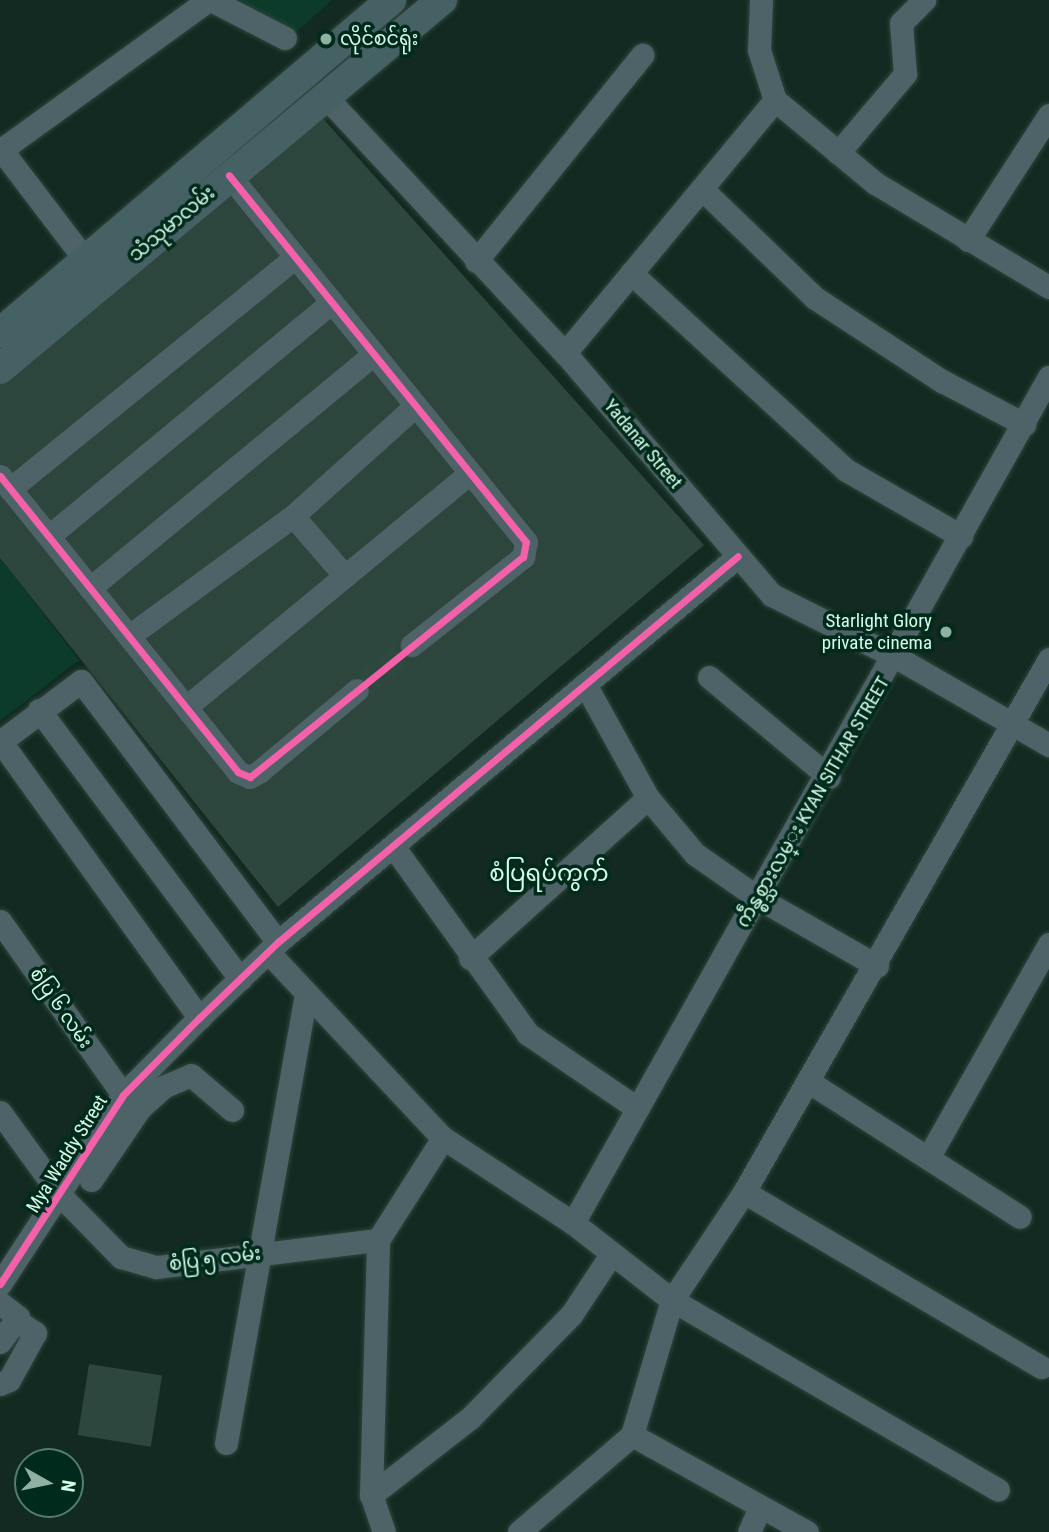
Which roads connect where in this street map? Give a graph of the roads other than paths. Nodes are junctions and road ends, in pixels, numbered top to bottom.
1 (209, 0) edge
2 (391, 0) edge
3 (441, 0) edge
4 (761, 0) edge
5 (923, 0) edge
6 (285, 37) dead end
7 (642, 55) dead end
8 (324, 94) junction
9 (775, 100) junction
10 (1049, 114) edge
11 (1, 149) edge
12 (838, 153) junction
13 (229, 175) junction
14 (702, 188) junction
15 (968, 240) junction
16 (295, 257) junction
17 (86, 261) junction
18 (475, 261) junction
19 (631, 273) junction
20 (1049, 288) edge
21 (332, 302) junction
22 (0, 333) edge
23 (565, 353) junction
24 (374, 354) junction
25 (0, 369) edge
26 (1049, 377) edge
27 (413, 408) junction
28 (1024, 424) junction
29 (470, 473) junction
30 (5, 483) edge
31 (293, 516) junction
32 (49, 536) junction
33 (961, 536) junction
34 (738, 556) junction
35 (345, 576) junction
36 (90, 588) junction
37 (129, 636) junction
38 (412, 645) tunnel mouth
39 (896, 657) junction
40 (1049, 659) edge
41 (709, 677) dead end
42 (585, 684) junction
43 (357, 690) tunnel mouth
44 (186, 707) junction
45 (39, 710) junction
46 (1014, 724) junction
47 (0, 742) edge
48 (1049, 744) edge
49 (829, 777) junction
50 (648, 798) junction
51 (393, 846) junction
52 (758, 898) junction
53 (0, 921) edge
54 (1049, 944) edge
55 (274, 948) junction
56 (470, 958) junction
57 (877, 965) junction
58 (240, 979) junction
59 (306, 995) junction
60 (199, 1018) junction
61 (809, 1082) junction
62 (131, 1102) junction
63 (637, 1108) junction
64 (232, 1110) dead end
65 (0, 1112) edge
66 (443, 1138) junction
67 (928, 1158) junction
68 (91, 1180) dead end
69 (744, 1192) junction
70 (61, 1196) junction
71 (1020, 1217) dead end
72 (573, 1223) junction
73 (378, 1240) junction
74 (258, 1253) junction
75 (612, 1253) junction
76 (0, 1284) edge
77 (672, 1300) junction
78 (0, 1304) edge
79 (17, 1321) junction
80 (0, 1342) edge
81 (1041, 1367) dead end
82 (0, 1384) edge
83 (632, 1436) junction
84 (226, 1443) dead end
85 (998, 1490) dead end
86 (371, 1496) junction
87 (760, 1507) junction
88 (384, 1532) edge
89 (519, 1532) edge
90 (749, 1532) edge
91 (807, 1532) edge

1 - 6 street
1 - 11 street
2 - 17 main road, သံသုမာလမ်း
3 - 8 main road, သံသုမာလမ်း
4 - 9 street
5 - 12 street
7 - 18 street
8 - 13 main road, သံသုမာလမ်း
8 - 18 street, Yadanar Street
9 - 12 street
9 - 14 street
10 - 15 street
11 - 17 street
12 - 15 street
13 - 16 street
13 - 25 main road, သံသုမာလမ်း
14 - 19 street
14 - 28 street
15 - 20 street
16 - 21 street
16 - 30 street
17 - 22 main road, သံသုမာလမ်း
18 - 23 street, Yadanar Street
19 - 23 street
19 - 33 street
21 - 24 street
21 - 32 street
23 - 34 street, Yadanar Street
24 - 27 street
24 - 36 street
26 - 28 street, ကဵန္စစ္သားလမ္း KYAN SITHAR STREET
27 - 29 street
27 - 31 street
28 - 33 street, ကဵန္စစ္သားလမ္း KYAN SITHAR STREET
29 - 35 street
29 - 38 street
30 - 32 street
31 - 35 street
31 - 37 street
32 - 36 street
33 - 39 street, ကဵန္စစ္သားလမ္း KYAN SITHAR STREET
34 - 39 street, Yadanar Street
34 - 42 street, Mya Waddy Street
35 - 44 street
36 - 37 street
37 - 44 street
39 - 46 street, Yadanar Street
39 - 49 street, ကဵန္စစ္သားလမ္း KYAN SITHAR STREET
40 - 46 street
41 - 49 street
42 - 50 street
42 - 51 street, Mya Waddy Street
43 - 44 street
45 - 47 street
45 - 55 street
45 - 58 street
46 - 48 street, Yadanar Street
46 - 57 street
47 - 60 street
49 - 52 street, ကဵန္စစ္သားလမ္း KYAN SITHAR STREET
50 - 52 street
50 - 56 street
51 - 55 street, Mya Waddy Street
51 - 56 street
52 - 57 street
52 - 63 street, ကဵန္စစ္သားလမ္း KYAN SITHAR STREET
53 - 62 street, စံပြ ၆ လမ်း
54 - 67 street
55 - 58 street, Mya Waddy Street
55 - 59 street
56 - 63 street
57 - 61 street
58 - 60 street, Mya Waddy Street
59 - 66 street
59 - 74 street
60 - 62 street, Mya Waddy Street
61 - 67 street
61 - 69 street
62 - 64 street
62 - 68 street
62 - 70 street, Mya Waddy Street
63 - 72 street, ကဵန္စစ္သားလမ္း KYAN SITHAR STREET
65 - 70 street, စံပြ ၅ လမ်း
66 - 72 street
66 - 73 street
67 - 71 street
69 - 77 street
69 - 81 street
70 - 74 street, စံပြ ၅ လမ်း
70 - 76 street, Mya Waddy Street
72 - 75 street
73 - 74 street, စံပြ ၅ လမ်း
73 - 86 street
74 - 84 street
75 - 77 street
75 - 86 street
77 - 83 street
77 - 85 street
78 - 79 street
79 - 80 street
79 - 82 street
83 - 87 street
83 - 89 street
86 - 88 street
87 - 90 street
87 - 91 street

